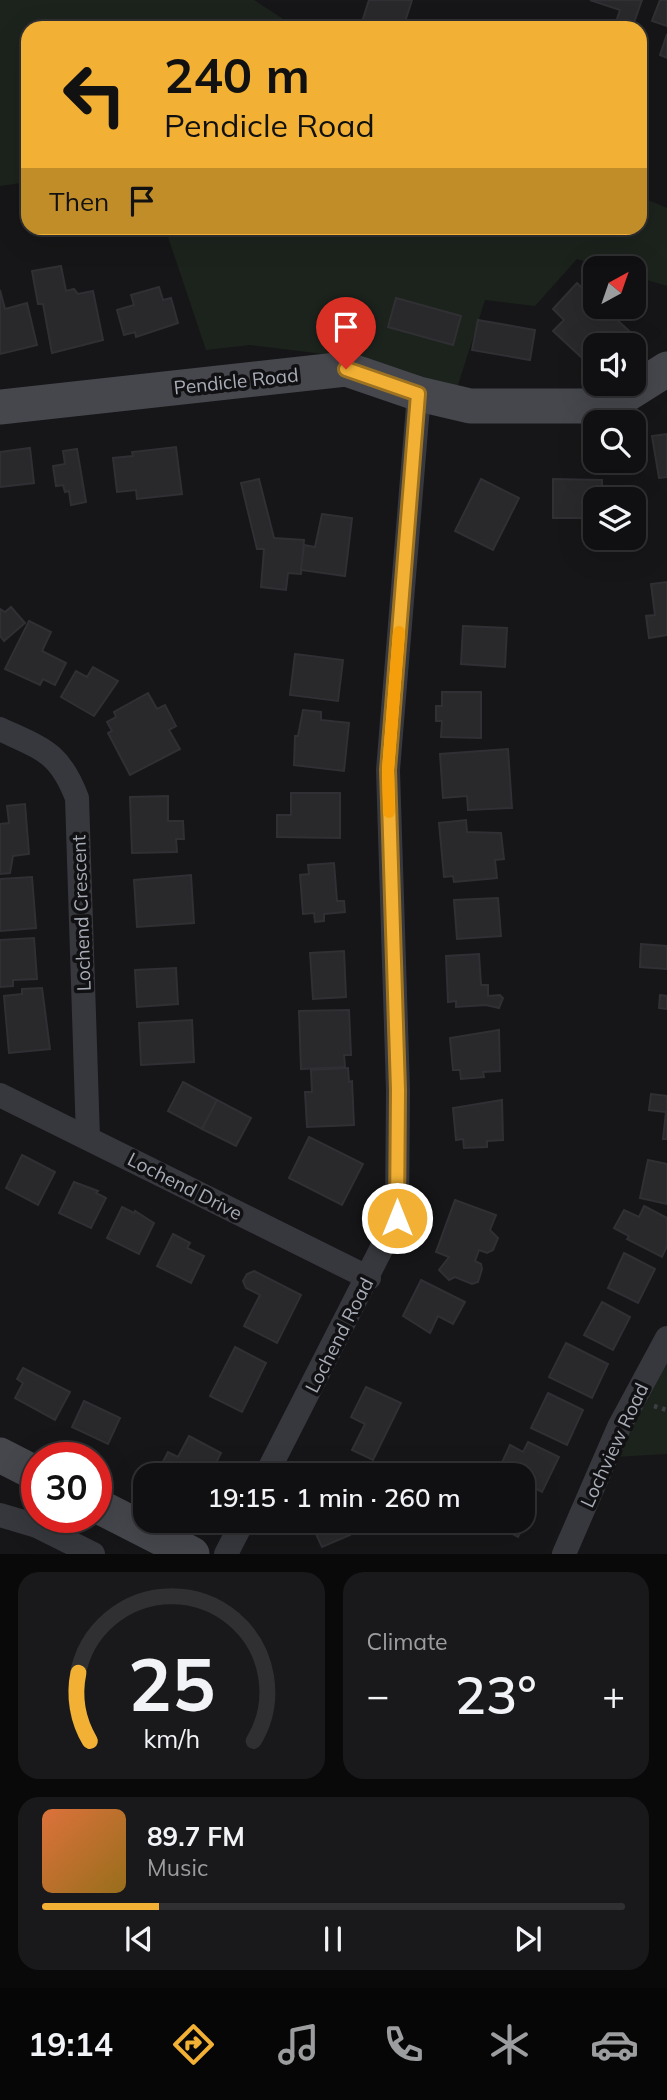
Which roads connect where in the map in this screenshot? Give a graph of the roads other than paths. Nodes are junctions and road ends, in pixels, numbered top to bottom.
1 (667, 369) edge
2 (418, 394) junction
3 (0, 407) edge
4 (0, 729) edge
5 (0, 1095) edge
6 (88, 1138) junction
7 (369, 1278) junction
8 (667, 1338) edge
9 (0, 1455) edge
10 (272, 1463) edge
11 (21, 1466) edge
12 (112, 1513) edge
13 (0, 1514) edge
14 (237, 1533) edge
15 (93, 1554) edge
16 (192, 1554) edge
17 (226, 1554) edge
18 (564, 1554) edge

1 - 2 street, Pendicle Road
2 - 3 street, Pendicle Road
2 - 7 street, Lochend Road
4 - 6 street, Lochend Crescent
5 - 6 street, Lochend Drive
6 - 7 street, Lochend Drive
7 - 10 street, Lochend Road
8 - 18 street, Lochview Road
9 - 11 street
12 - 16 street
13 - 15 street
14 - 17 street

